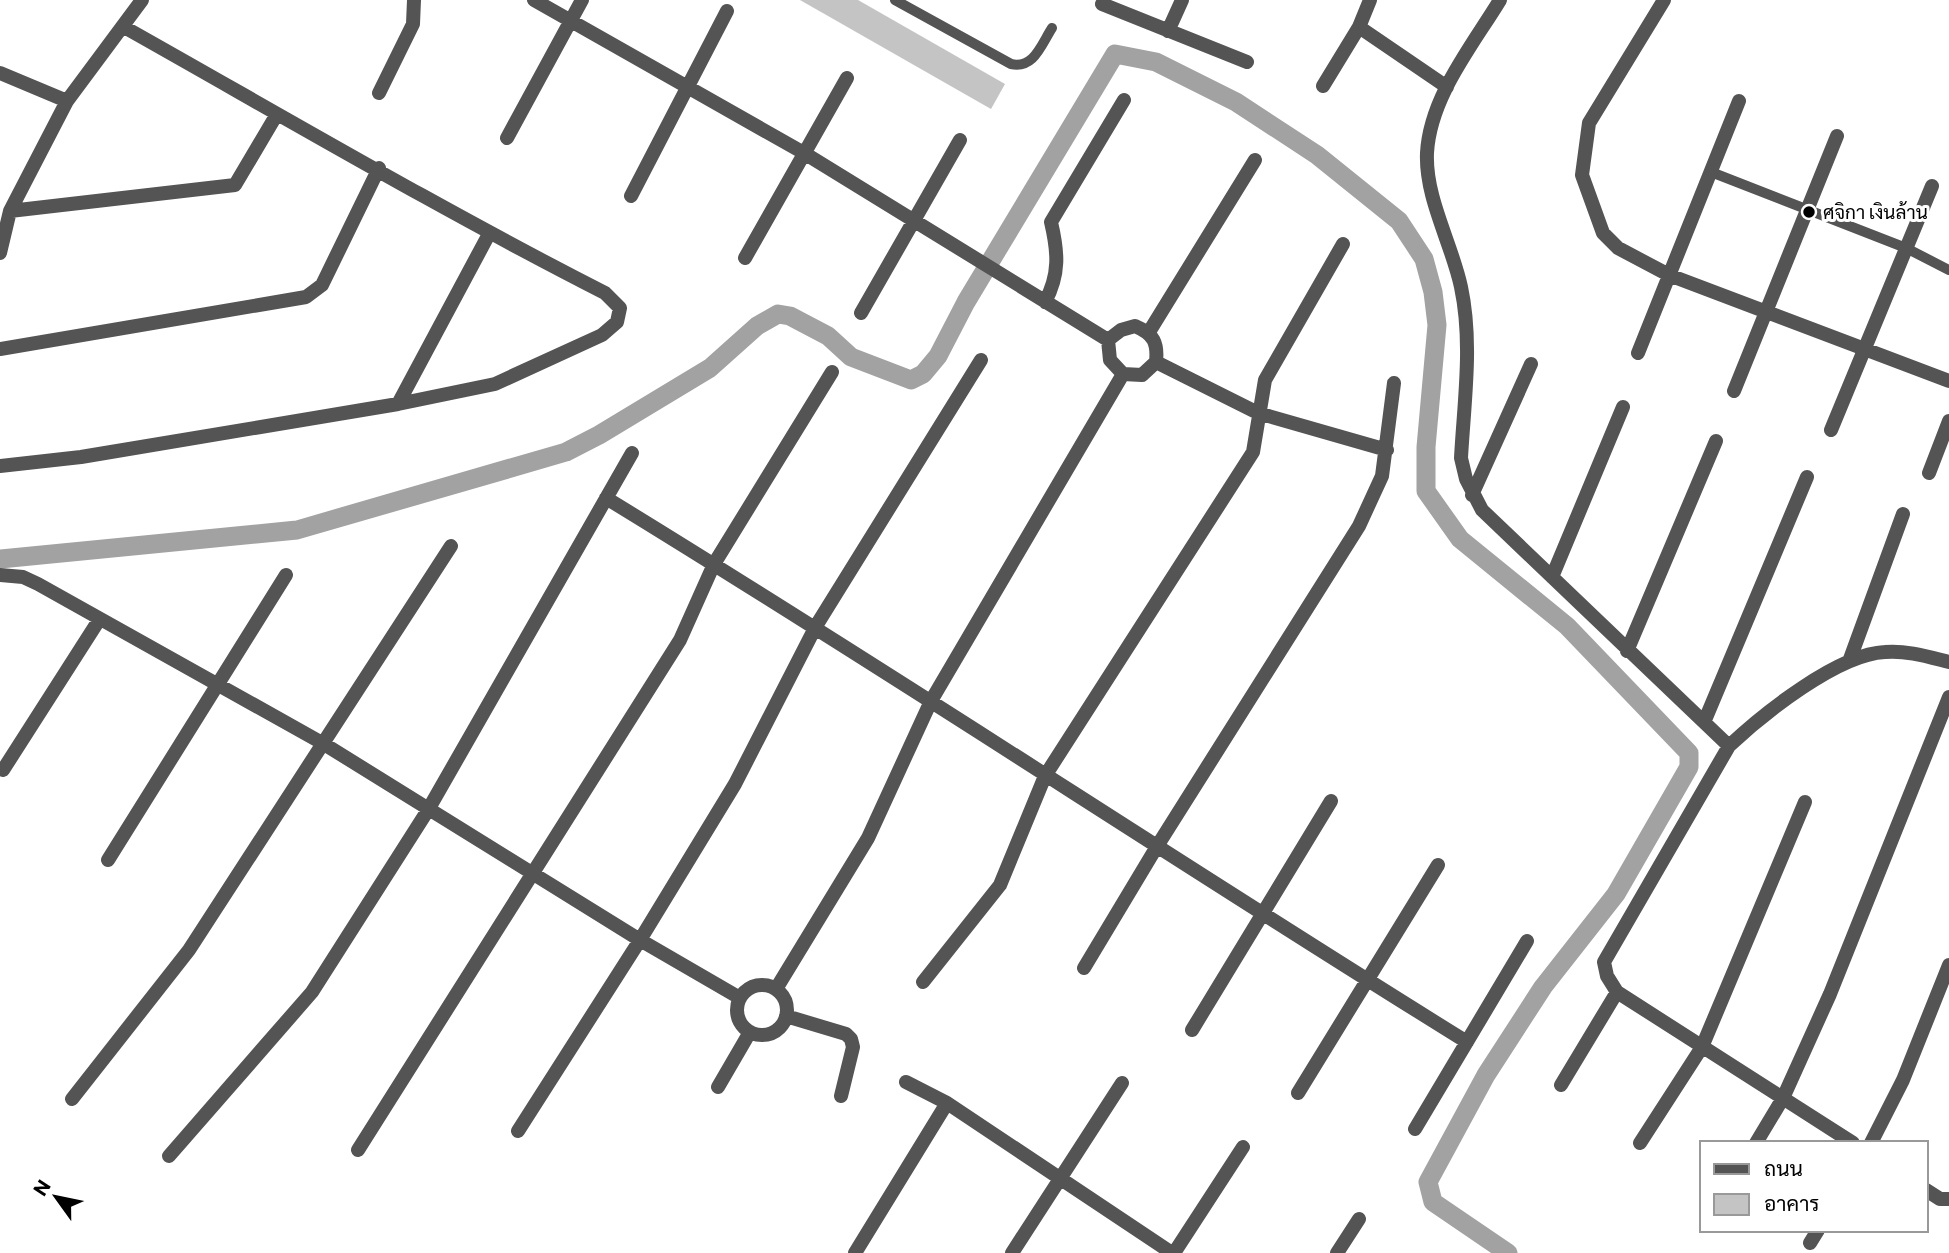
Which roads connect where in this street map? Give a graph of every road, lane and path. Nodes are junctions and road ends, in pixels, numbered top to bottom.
1 (142, 0) edge
2 (414, 0) edge
3 (534, 0) edge
4 (582, 0) edge
5 (895, 0) edge
6 (1182, 0) edge
7 (1370, 0) edge
8 (1500, 0) edge
9 (1664, 0) edge
10 (1102, 4) dead end
11 (727, 11) dead end
12 (571, 21) junction
13 (124, 27) junction
14 (1359, 27) junction
15 (1052, 28) dead end
16 (1168, 31) junction
17 (1247, 62) dead end
18 (0, 73) edge
19 (847, 78) dead end
20 (689, 86) junction
21 (1323, 86) dead end
22 (1447, 87) junction
23 (379, 93) dead end
24 (1124, 100) dead end
25 (67, 101) junction
26 (1738, 101) dead end
27 (277, 114) junction
28 (1837, 136) dead end
29 (507, 138) dead end
30 (960, 140) dead end
31 (804, 153) junction
32 (1255, 160) dead end
33 (379, 168) junction
34 (1710, 172) junction
35 (1931, 186) dead end
36 (631, 197) dead end
37 (1807, 209) junction
38 (9, 211) junction
39 (915, 222) junction
40 (489, 234) junction
41 (1343, 244) dead end
42 (1906, 248) junction
43 (0, 253) edge
44 (745, 258) dead end
45 (1949, 271) edge
46 (1669, 275) junction
47 (1045, 302) junction
48 (861, 313) dead end
49 (1766, 313) junction
50 (1149, 332) junction
51 (1108, 340) junction
52 (0, 349) edge
53 (1864, 352) junction
54 (1638, 353) dead end
55 (981, 360) dead end
56 (1156, 362) junction
57 (1531, 364) dead end
58 (832, 372) dead end
59 (1123, 374) junction
60 (1949, 382) edge
61 (1394, 383) dead end
62 (1734, 391) dead end
63 (398, 404) junction
64 (1623, 407) dead end
65 (1258, 413) junction
66 (1949, 421) edge
67 (1831, 430) dead end
68 (1716, 441) dead end
69 (1387, 450) junction
70 (632, 453) dead end
71 (0, 466) edge
72 (1929, 474) dead end
73 (1807, 477) dead end
74 (1472, 495) junction
75 (606, 498) junction
76 (1903, 514) dead end
77 (451, 546) dead end
78 (714, 564) junction
79 (0, 575) edge
80 (286, 575) dead end
81 (1552, 577) junction
82 (99, 620) junction
83 (816, 626) junction
84 (1627, 651) junction
85 (1850, 659) junction
86 (1949, 662) edge
87 (219, 684) junction
88 (1949, 698) edge
89 (931, 701) junction
90 (1705, 720) junction
91 (324, 744) junction
92 (1729, 746) junction
93 (3, 770) dead end
94 (1045, 776) junction
95 (1331, 801) dead end
96 (1805, 802) dead end
97 (428, 810) junction
98 (1156, 848) junction
99 (108, 860) dead end
100 (1438, 865) dead end
101 (532, 873) junction
102 (1263, 913) junction
103 (640, 940) junction
104 (1527, 941) dead end
105 (1949, 965) edge
106 (1084, 968) dead end
107 (1366, 979) junction
108 (923, 982) dead end
109 (776, 989) junction
110 (1617, 992) junction
111 (740, 998) junction
112 (786, 1016) junction
113 (1192, 1030) dead end
114 (750, 1032) junction
115 (1467, 1042) junction
116 (1702, 1047) junction
117 (906, 1082) dead end
118 (1122, 1083) dead end
119 (1561, 1085) dead end
120 (718, 1087) dead end
121 (1298, 1093) dead end
122 (842, 1096) dead end
123 (1783, 1098) junction
124 (72, 1099) dead end
125 (947, 1103) junction
126 (1415, 1129) dead end
127 (519, 1131) dead end
128 (1757, 1141) edge
129 (1850, 1141) edge
130 (1872, 1141) edge
131 (1640, 1143) dead end
132 (1243, 1147) dead end
133 (358, 1150) dead end
134 (169, 1156) dead end
135 (1059, 1180) junction
136 (1928, 1191) edge
137 (1949, 1199) edge
138 (1359, 1219) dead end
139 (855, 1253) edge
140 (1012, 1253) edge
141 (1173, 1253) edge
142 (1336, 1253) edge

1 - 13 street
2 - 23 street
3 - 12 street
4 - 12 street
5 - 15 lane
6 - 16 street
7 - 14 street
8 - 22 street
9 - 46 street
10 - 16 street
11 - 20 street
12 - 20 street
12 - 29 street
13 - 25 street
13 - 27 street
14 - 21 street
14 - 22 street
16 - 17 street
18 - 25 street
19 - 31 street
20 - 31 street
20 - 36 street
22 - 74 street
24 - 47 street
25 - 38 street
26 - 34 street
27 - 33 street
27 - 38 street
28 - 37 street
30 - 39 street
31 - 39 street
31 - 44 street
32 - 50 street
33 - 40 street
33 - 52 street
34 - 37 lane
34 - 46 street
35 - 42 street
37 - 42 lane
37 - 49 street
38 - 43 street
39 - 47 street
39 - 48 street
40 - 63 street
40 - 63 street
41 - 65 street
42 - 45 lane
42 - 53 street
46 - 49 street
46 - 54 street
47 - 51 street
49 - 53 street
49 - 62 street
50 - 51 street
50 - 56 street
51 - 59 street
53 - 60 street
53 - 67 street
55 - 83 street
56 - 59 street
56 - 65 street
57 - 74 street
58 - 78 street
59 - 89 street
61 - 69 street
63 - 71 street
64 - 81 street
65 - 69 street
65 - 94 street
66 - 72 street
68 - 84 street
69 - 98 street
70 - 75 street
73 - 90 street
74 - 81 street
75 - 78 street
75 - 97 street
76 - 85 street
77 - 91 street
78 - 83 street
78 - 101 street
79 - 82 street
80 - 87 street
81 - 84 street
82 - 87 street
82 - 93 street
83 - 89 street
83 - 103 street
84 - 90 street
85 - 86 street
85 - 92 street
87 - 91 street
87 - 99 street
88 - 123 street
89 - 94 street
89 - 109 street
90 - 92 street
91 - 97 street
91 - 124 street
92 - 110 street
94 - 98 street
94 - 108 street
95 - 102 street
96 - 116 street
97 - 101 street
97 - 134 street
98 - 102 street
98 - 106 street
100 - 107 street
101 - 103 street
101 - 133 street
102 - 107 street
102 - 113 street
103 - 111 street
103 - 127 street
104 - 115 street
105 - 130 street
107 - 115 street
107 - 121 street
109 - 111 street
109 - 112 street
110 - 116 street
110 - 119 street
111 - 114 street
112 - 114 street
112 - 122 street
114 - 120 street
115 - 126 street
116 - 123 street
116 - 131 street
117 - 125 street
118 - 135 street
123 - 128 street
123 - 129 street
125 - 135 street
125 - 139 street
132 - 141 street
135 - 140 street
135 - 141 street
136 - 137 street
138 - 142 street

